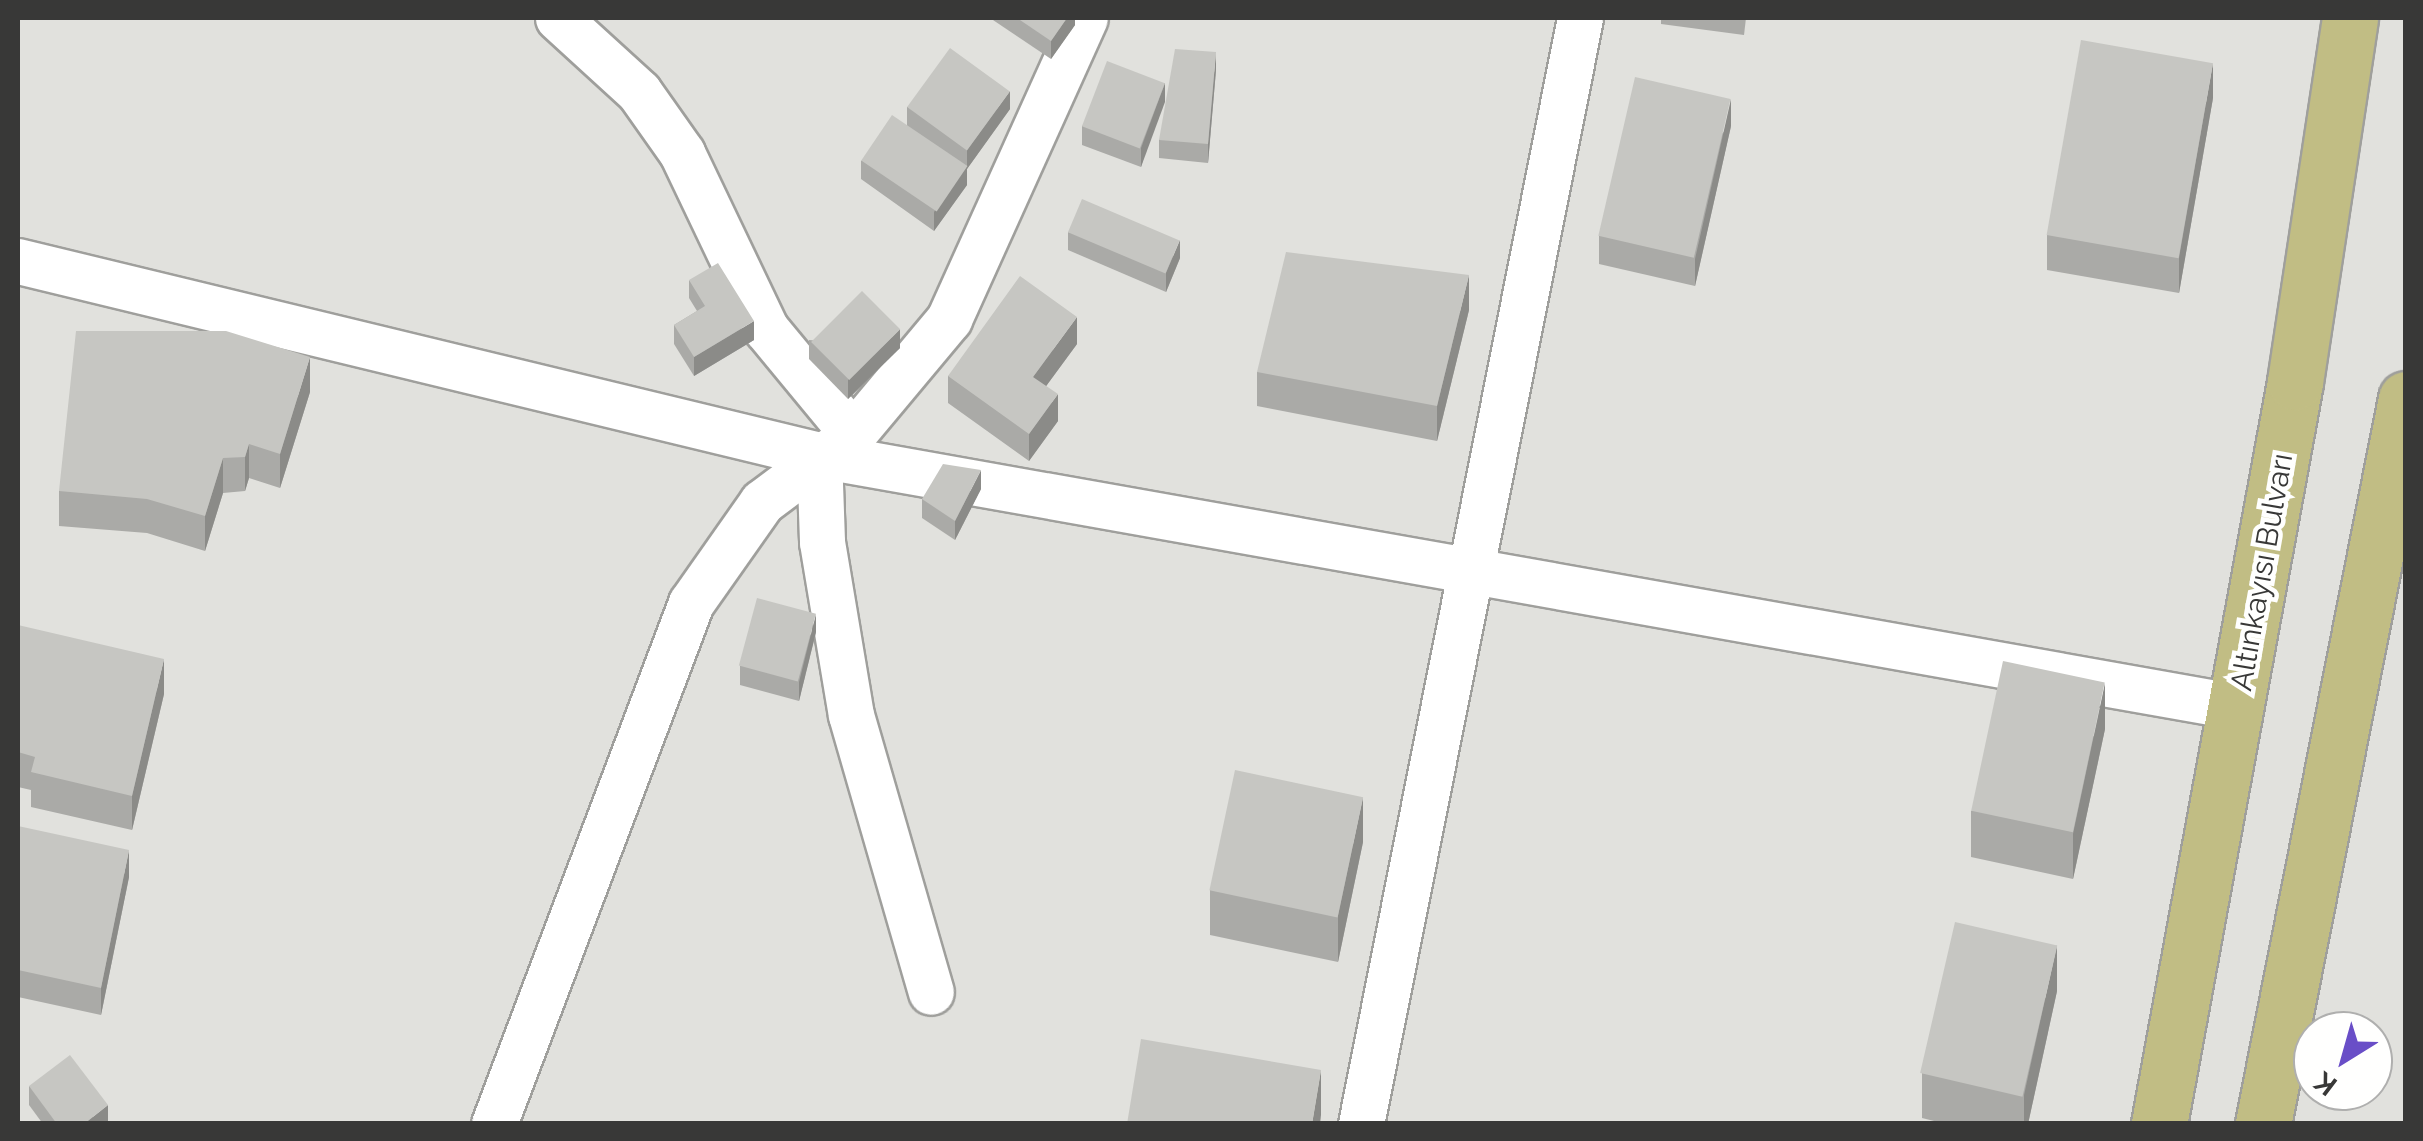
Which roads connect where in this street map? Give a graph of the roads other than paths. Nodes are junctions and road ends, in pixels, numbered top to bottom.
1 (558, 18) edge
2 (1085, 18) edge
3 (1580, 18) edge
4 (2350, 18) edge
5 (18, 261) edge
6 (2406, 399) edge
7 (836, 444) junction
8 (1478, 565) junction
9 (2238, 706) junction
10 (2218, 824) junction
11 (931, 992) dead end
12 (2264, 1113) edge
13 (494, 1124) edge
14 (1361, 1124) edge
15 (2159, 1124) edge
16 (2182, 1124) edge

1 - 7 street
2 - 7 street
3 - 8 street
4 - 9 main road, Altınkayısı Bulvarı
5 - 7 street
6 - 12 main road
7 - 8 street
7 - 11 street
7 - 13 street
8 - 9 street
8 - 14 street
9 - 10 main road, Altınkayısı Bulvarı
10 - 15 main road, Altınkayısı Bulvarı
10 - 16 main road

